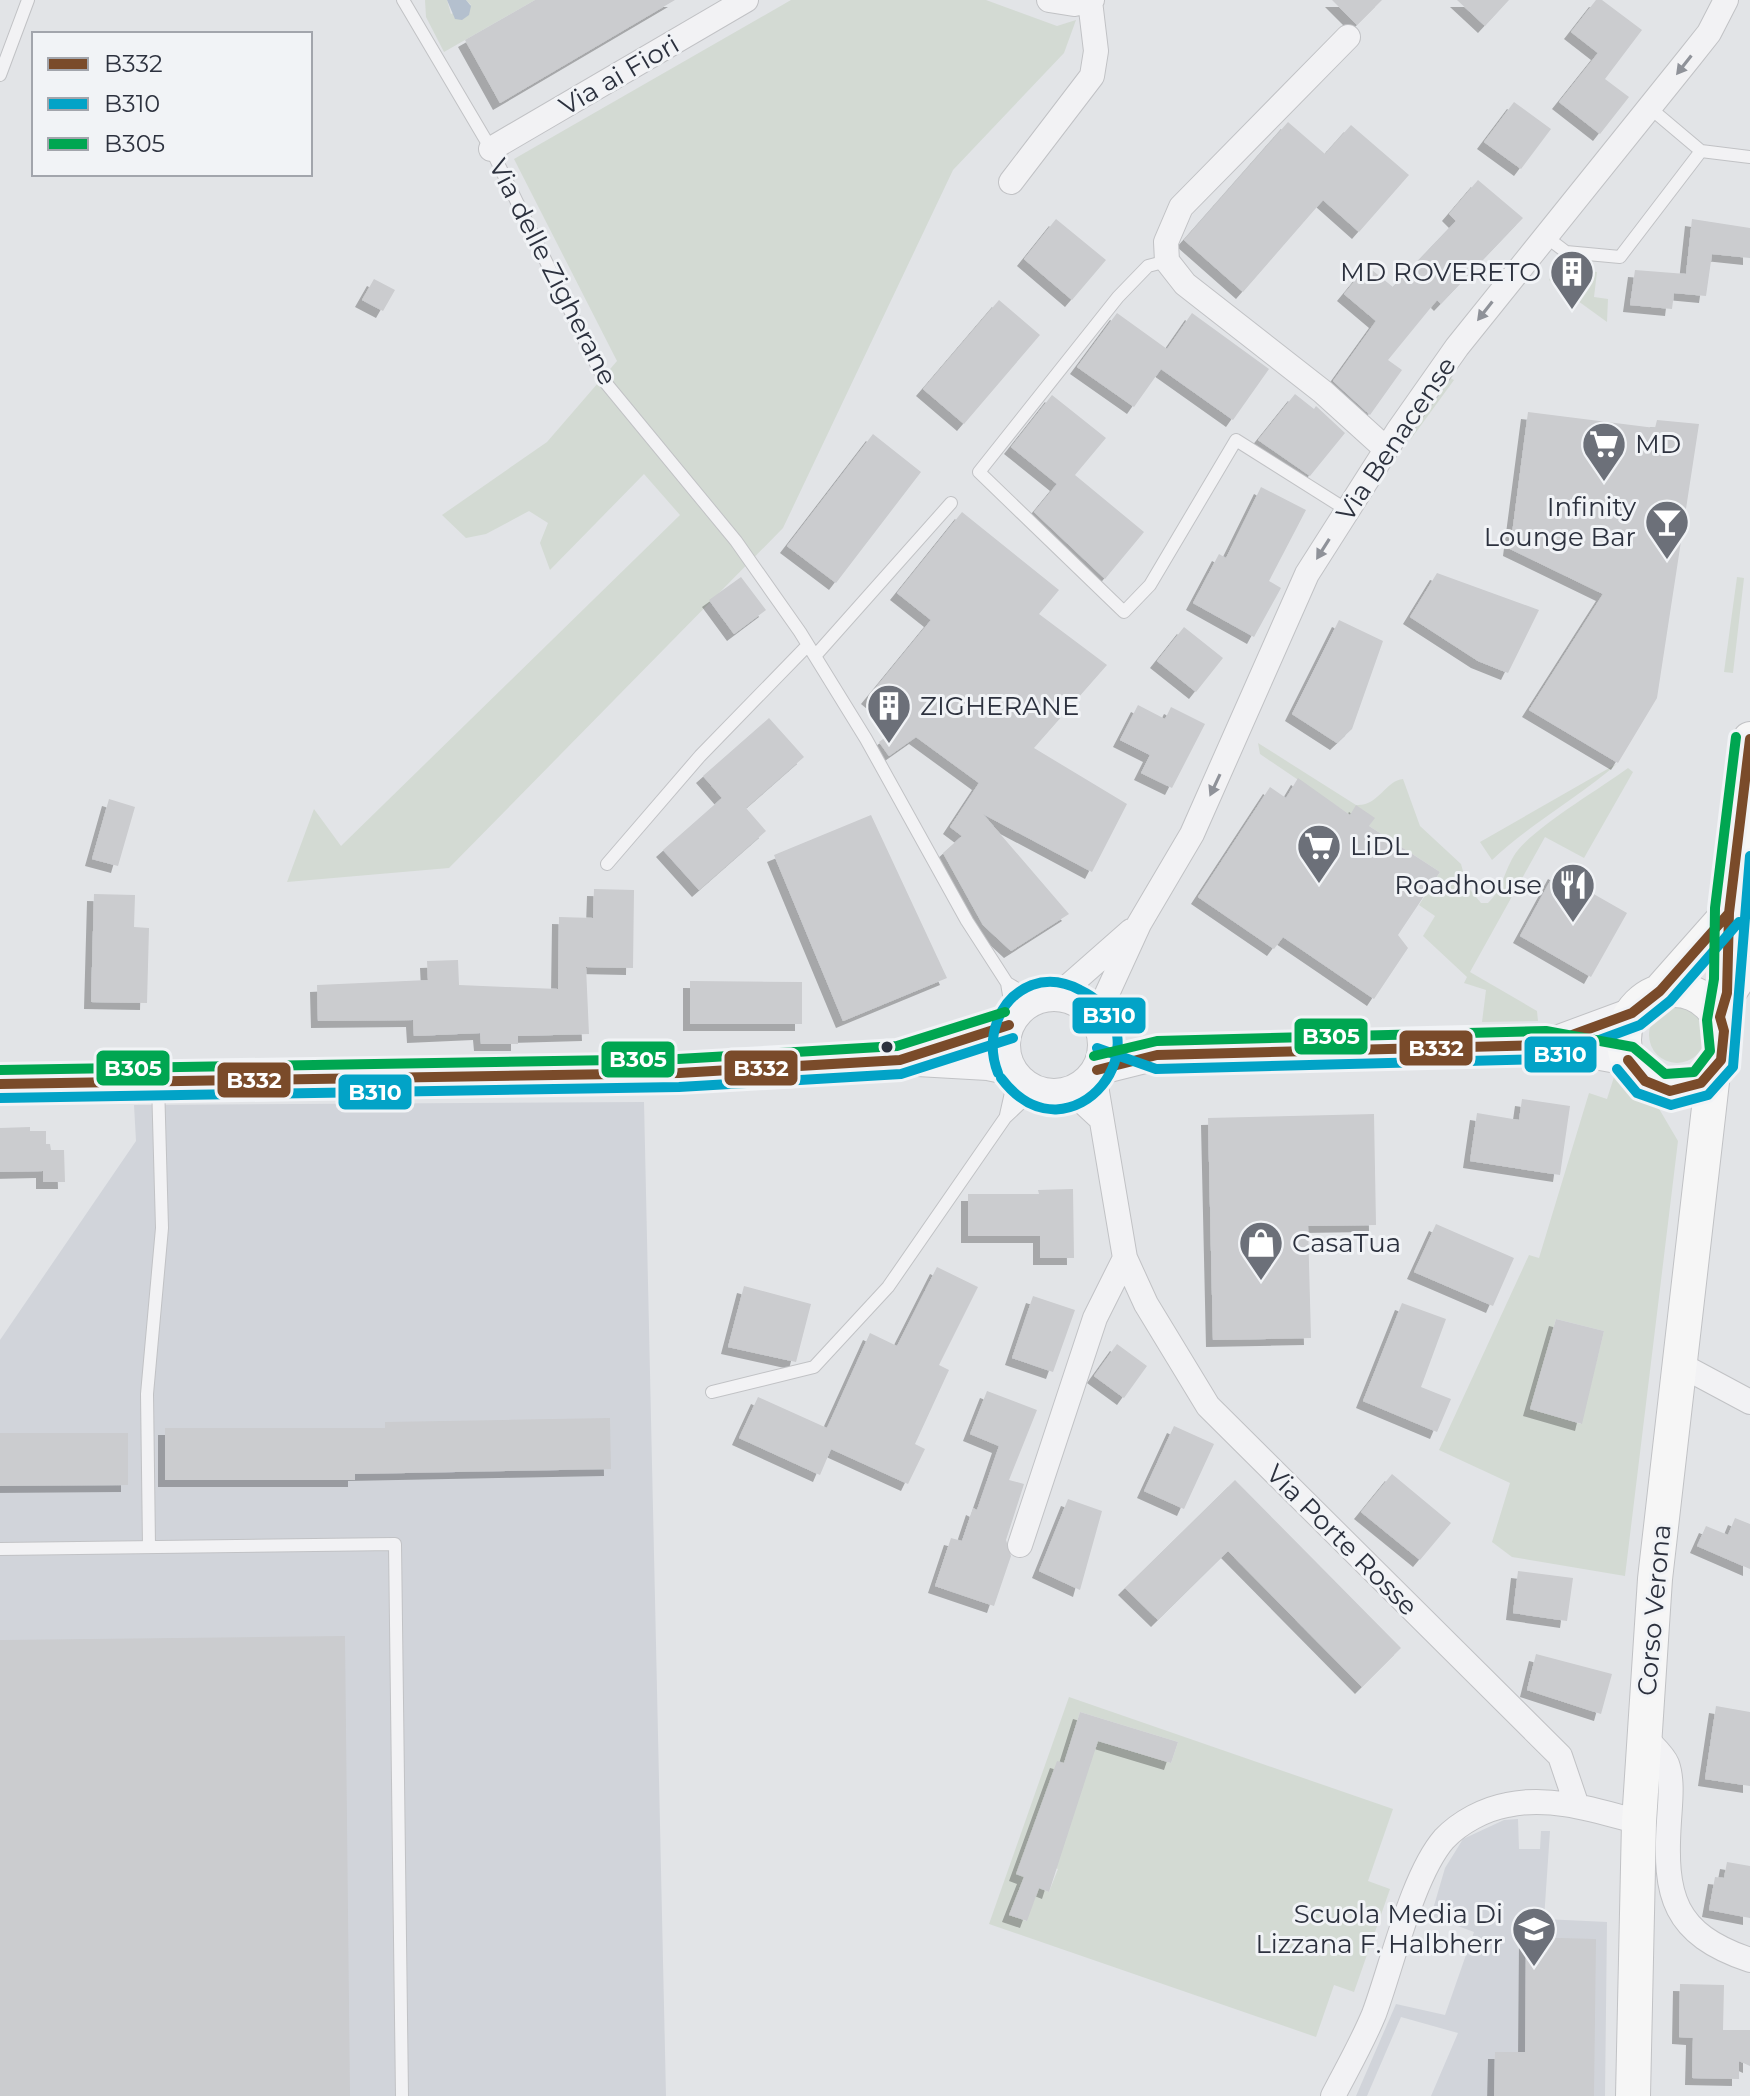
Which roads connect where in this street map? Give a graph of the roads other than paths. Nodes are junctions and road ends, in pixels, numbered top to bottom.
1 (28, 0) edge
2 (403, 0) edge
3 (746, 0) edge
4 (1049, 0) edge
5 (1091, 0) edge
6 (1726, 0) edge
7 (1348, 37) dead end
8 (0, 75) edge
9 (1650, 108) junction
10 (491, 149) junction
11 (1701, 151) junction
12 (1750, 157) edge
13 (1011, 182) dead end
14 (1545, 236) junction
15 (1167, 261) junction
16 (1386, 449) junction
17 (951, 503) dead end
18 (1347, 510) junction
19 (812, 651) junction
20 (1750, 739) edge
21 (607, 864) dead end
22 (1729, 913) junction
23 (1139, 924) junction
24 (1750, 969) edge
25 (1007, 983) junction
26 (1660, 991) junction
27 (1029, 1010) junction
28 (1632, 1013) junction
29 (1720, 1017) junction
30 (1099, 1028) junction
31 (1545, 1045) junction
32 (1157, 1055) junction
33 (900, 1060) junction
34 (1628, 1060) junction
35 (1014, 1072) junction
36 (1713, 1073) junction
37 (1087, 1078) junction
38 (157, 1080) junction
39 (0, 1084) edge
40 (1670, 1091) junction
41 (1040, 1092) junction
42 (1005, 1118) junction
43 (1705, 1126) junction
44 (1125, 1258) junction
45 (1679, 1364) junction
46 (712, 1392) dead end
47 (1750, 1402) edge
48 (1020, 1545) dead end
49 (149, 1546) junction
50 (0, 1549) edge
51 (1643, 1735) junction
52 (1577, 1806) junction
53 (1639, 1822) junction
54 (1750, 1960) edge
55 (402, 2096) edge
56 (1333, 2096) edge
57 (1633, 2096) edge

1 - 8 lane
2 - 10 lane, Via delle Zigherane
3 - 10 street, Via ai Fiori
4 - 5 street
5 - 13 street
6 -> 9 street, Via Benacense
7 - 15 street
9 - 11 lane
9 - 14 street, Via Benacense
10 - 19 lane, Via delle Zigherane
11 - 12 lane
11 - 14 lane
14 -> 16 street, Via Benacense
15 - 16 street
15 - 18 lane
16 - 18 street, Via Benacense
17 - 19 lane
18 -> 23 street, Via Benacense
19 - 21 lane
19 - 25 lane, Via delle Zigherane
20 - 22 main road
22 - 26 main road
22 - 29 main road
23 - 27 street
23 - 30 street
24 - 29 street
25 - 27 lane, Via delle Zigherane
25 - 27 lane, Via delle Zigherane
26 - 28 main road
26 - 29 main road
27 - 30 street
27 - 33 street
27 - 35 street
28 - 31 street
28 - 34 main road
29 - 36 main road
30 - 32 street
30 - 37 street
31 - 32 street
31 - 34 street
32 - 37 street
33 - 35 street
33 - 38 street
34 - 40 main road
35 - 41 street
35 - 42 lane
36 - 40 main road
36 - 43 main road, Corso Verona
37 - 41 street
37 - 44 street, Via Porte Rosse
38 - 39 street
38 - 49 lane
40 - 43 main road
41 - 42 lane
42 - 46 lane
43 - 45 main road, Corso Verona
44 - 48 street
44 - 52 street, Via Porte Rosse
45 - 47 street
45 - 51 main road, Corso Verona
49 - 50 lane
49 - 55 lane
51 - 53 main road, Corso Verona
51 - 54 street
52 - 53 street
52 - 56 street
53 - 57 main road, Corso Verona

